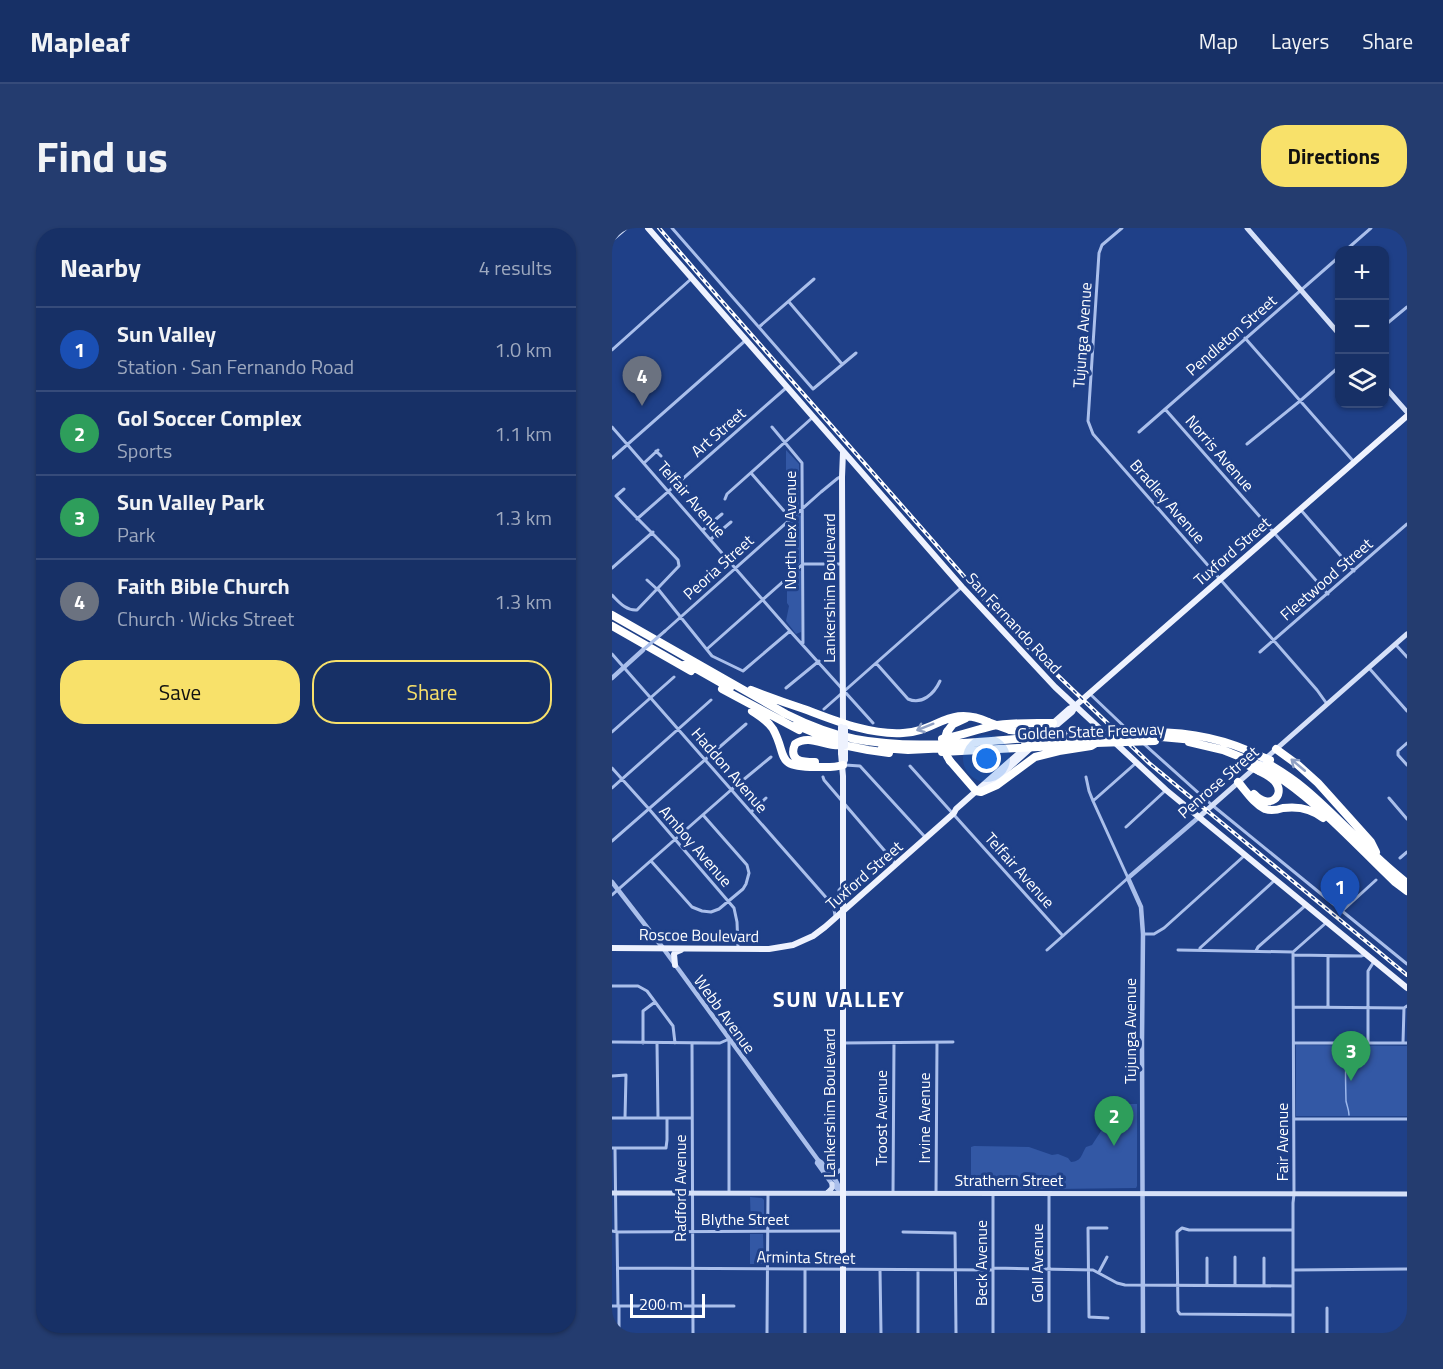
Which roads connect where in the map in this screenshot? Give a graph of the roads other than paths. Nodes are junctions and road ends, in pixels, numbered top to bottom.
1 (625, 228) edge
2 (648, 228) edge
3 (672, 228) edge
4 (1122, 228) edge
5 (1247, 228) edge
6 (1371, 228) edge
7 (612, 239) edge
8 (1351, 246) edge
9 (1335, 260) edge
10 (692, 278) junction
11 (814, 279) dead end
12 (1301, 290) junction
13 (789, 302) junction
14 (1407, 307) edge
15 (1389, 322) edge
16 (759, 327) junction
17 (1335, 329) edge
18 (1245, 338) junction
19 (746, 340) junction
20 (612, 350) edge
21 (856, 353) dead end
22 (842, 364) junction
23 (1335, 370) edge
24 (787, 387) junction
25 (1389, 392) edge
26 (1300, 401) junction
27 (1165, 409) junction
28 (1407, 414) edge
29 (814, 417) junction
30 (1088, 421) joint
31 (612, 427) edge
32 (772, 427) dead end
33 (1139, 432) dead end
34 (785, 442) junction
35 (1247, 444) dead end
36 (628, 445) junction
37 (843, 452) junction
38 (661, 456) dead end
39 (612, 458) edge
40 (1354, 462) junction
41 (644, 463) junction
42 (855, 465) junction
43 (751, 473) junction
44 (842, 477) junction
45 (624, 489) dead end
46 (669, 491) junction
47 (725, 499) dead end
48 (802, 509) junction
49 (1300, 509) junction
50 (720, 514) dead end
51 (638, 519) junction
52 (791, 519) junction
53 (731, 522) dead end
54 (1407, 524) edge
55 (703, 530) junction
56 (653, 532) junction
57 (1273, 532) junction
58 (711, 539) junction
59 (803, 564) junction
60 (843, 564) junction
61 (736, 567) junction
62 (612, 568) edge
63 (1354, 571) junction
64 (1220, 578) junction
65 (648, 580) dead end
66 (962, 587) junction
67 (658, 590) junction
68 (1328, 594) junction
69 (612, 595) edge
70 (763, 599) junction
71 (681, 617) junction
72 (612, 618) edge
73 (612, 626) edge
74 (790, 631) junction
75 (1407, 634) edge
76 (1274, 641) junction
77 (803, 644) junction
78 (1396, 644) junction
79 (707, 649) junction
80 (643, 650) joint
81 (1260, 652) dead end
82 (612, 654) edge
83 (1407, 657) edge
84 (819, 661) junction
85 (876, 663) junction
86 (1368, 667) junction
87 (624, 668) junction
88 (612, 678) edge
89 (674, 678) dead end
90 (723, 678) junction
91 (940, 681) dead end
92 (786, 688) dead end
93 (722, 689) junction
94 (844, 690) junction
95 (1089, 693) junction
96 (651, 698) junction
97 (711, 700) dead end
98 (1327, 704) junction
99 (1075, 706) junction
100 (824, 709) dead end
101 (1407, 711) edge
102 (987, 722) junction
103 (873, 723) dead end
104 (1053, 723) junction
105 (746, 724) dead end
106 (843, 726) junction
107 (678, 729) junction
108 (612, 732) edge
109 (1150, 736) junction
110 (1089, 739) junction
111 (1046, 740) junction
112 (1026, 741) junction
113 (869, 742) junction
114 (1407, 743) edge
115 (1276, 748) junction
116 (843, 751) junction
117 (771, 757) dead end
118 (705, 760) junction
119 (1256, 760) junction
120 (1136, 763) junction
121 (843, 765) junction
122 (1265, 765) junction
123 (1407, 765) edge
124 (910, 766) dead end
125 (612, 768) edge
126 (999, 771) junction
127 (823, 777) dead end
128 (1086, 777) dead end
129 (621, 780) junction
130 (995, 780) junction
131 (1240, 781) junction
132 (612, 788) edge
133 (731, 790) junction
134 (1166, 790) junction
135 (979, 791) junction
136 (766, 798) dead end
137 (1389, 798) dead end
138 (1093, 801) junction
139 (843, 803) junction
140 (1212, 805) junction
141 (649, 809) junction
142 (751, 812) junction
143 (954, 813) junction
144 (703, 815) junction
145 (1199, 817) junction
146 (1407, 819) edge
147 (1126, 827) dead end
148 (926, 838) junction
149 (675, 840) junction
150 (612, 841) edge
151 (1363, 852) junction
152 (1377, 852) junction
153 (1407, 852) edge
154 (1245, 855) junction
155 (1400, 858) dead end
156 (651, 861) junction
157 (896, 864) junction
158 (1128, 878) junction
159 (1275, 880) junction
160 (1376, 880) dead end
161 (612, 882) edge
162 (1407, 883) edge
163 (843, 886) junction
164 (619, 889) junction
165 (1407, 891) edge
166 (612, 895) edge
167 (729, 902) junction
168 (830, 902) junction
169 (1306, 905) junction
170 (843, 911) junction
171 (1342, 911) junction
172 (833, 920) junction
173 (1327, 922) junction
174 (1143, 934) junction
175 (1063, 936) junction
176 (612, 948) edge
177 (663, 948) junction
178 (685, 948) junction
179 (785, 948) joint
180 (738, 949) junction
181 (1047, 950) dead end
182 (1178, 950) dead end
183 (1199, 950) junction
184 (1256, 951) junction
185 (1293, 953) junction
186 (1365, 954) junction
187 (1328, 956) junction
188 (1374, 961) junction
189 (1407, 964) edge
190 (675, 965) junction
191 (612, 986) edge
192 (1407, 988) edge
193 (655, 1002) junction
194 (1294, 1007) junction
195 (1328, 1007) junction
196 (1368, 1007) junction
197 (1406, 1007) edge
198 (729, 1039) junction
199 (612, 1042) edge
200 (937, 1042) junction
201 (953, 1042) dead end
202 (643, 1043) junction
203 (657, 1043) junction
204 (675, 1043) junction
205 (692, 1043) junction
206 (842, 1043) junction
207 (894, 1043) junction
208 (1294, 1043) junction
209 (1368, 1043) junction
210 (1405, 1043) edge
211 (738, 1051) junction
212 (729, 1058) junction
213 (612, 1076) edge
214 (612, 1118) edge
215 (625, 1118) junction
216 (658, 1118) junction
217 (667, 1118) junction
218 (692, 1118) junction
219 (1294, 1119) junction
220 (1407, 1119) edge
221 (613, 1148) edge
222 (818, 1160) junction
223 (842, 1169) junction
224 (829, 1172) junction
225 (832, 1184) junction
226 (614, 1193) edge
227 (692, 1193) junction
228 (729, 1193) junction
229 (768, 1193) junction
230 (827, 1193) junction
231 (842, 1193) junction
232 (893, 1193) junction
233 (936, 1193) junction
234 (993, 1193) junction
235 (1049, 1193) junction
236 (1142, 1194) junction
237 (1294, 1194) junction
238 (1407, 1194) edge
239 (1107, 1228) dead end
240 (1293, 1230) junction
241 (615, 1231) edge
242 (842, 1231) junction
243 (692, 1232) junction
244 (768, 1232) junction
245 (903, 1232) dead end
246 (1107, 1257) dead end
247 (1235, 1257) dead end
248 (1207, 1258) dead end
249 (1264, 1258) dead end
250 (618, 1268) junction
251 (693, 1269) junction
252 (768, 1269) junction
253 (805, 1269) junction
254 (843, 1269) junction
255 (993, 1269) junction
256 (1050, 1269) junction
257 (1089, 1269) junction
258 (1407, 1269) edge
259 (880, 1270) junction
260 (918, 1270) junction
261 (955, 1270) junction
262 (1293, 1270) junction
263 (1099, 1272) junction
264 (1143, 1286) junction
265 (1179, 1286) junction
266 (1207, 1286) junction
267 (1235, 1286) junction
268 (1264, 1286) junction
269 (1293, 1286) junction
270 (612, 1306) edge
271 (619, 1306) junction
272 (734, 1306) dead end
273 (693, 1307) junction
274 (1327, 1308) dead end
275 (1294, 1316) junction
276 (1108, 1318) dead end
277 (619, 1333) edge
278 (693, 1333) edge
279 (767, 1333) edge
280 (805, 1333) edge
281 (843, 1333) edge
282 (880, 1333) edge
283 (918, 1333) edge
284 (956, 1333) edge
285 (993, 1333) edge
286 (1049, 1333) edge
287 (1143, 1333) edge
288 (1293, 1333) edge
289 (1327, 1333) edge

1 - 7 main road
2 - 10 main road, San Fernando Road
3 - 16 street
4 - 30 street, Tujunga Avenue
5 - 12 main road
6 - 8 street
9 - 12 street, Pendleton Street
10 - 19 main road, San Fernando Road
10 - 20 street
11 - 13 street
12 - 17 main road
12 - 18 street, Pendleton Street
13 - 16 street
13 - 22 street
14 - 15 street
16 - 22 street
18 - 26 street
18 - 27 street, Pendleton Street
19 - 24 main road, San Fernando Road
19 - 36 street
21 - 22 street
23 - 26 street
24 - 29 main road, San Fernando Road
24 - 46 street, Art Street
25 - 28 main road
26 - 35 street
26 - 40 street
27 - 33 street, Pendleton Street
27 - 57 street, Norris Avenue
28 - 40 main road, Tuxford Street
29 - 34 street
29 - 37 main road, San Fernando Road
30 - 64 street, Bradley Avenue
31 - 36 street, Telfair Avenue
32 - 34 street, North Ilex Avenue
34 - 43 street
34 - 48 street, North Ilex Avenue
36 - 39 street
36 - 41 street, Telfair Avenue
37 - 42 main road, San Fernando Road
37 - 44 main road, Lankershim Boulevard
38 - 41 street
40 - 49 main road, Tuxford Street
41 - 46 street, Telfair Avenue
42 - 44 main road
42 - 66 main road, San Fernando Road
43 - 47 street
43 - 52 street
44 - 48 street, Peoria Street
44 - 60 main road, Lankershim Boulevard
45 - 51 street
46 - 51 street, Art Street
46 - 55 street, Telfair Avenue
48 - 52 street, Peoria Street
48 - 59 street, North Ilex Avenue
49 - 57 main road, Tuxford Street
49 - 63 street
50 - 55 street
51 - 56 street
52 - 61 street, Peoria Street
53 - 58 street
54 - 63 street, Fleetwood Street
55 - 58 street, Telfair Avenue
56 - 62 street
56 - 67 street
57 - 64 main road, Tuxford Street
57 - 68 street, Norris Avenue
58 - 61 street, Telfair Avenue
59 - 60 street
59 - 70 street
59 - 77 street, North Ilex Avenue
60 - 94 main road, Lankershim Boulevard
61 - 70 street, Telfair Avenue
61 - 71 street, Peoria Street
63 - 68 street, Fleetwood Street
64 - 76 street, Bradley Avenue
64 - 95 main road, Tuxford Street
65 - 67 street
66 - 85 street
66 - 99 main road, San Fernando Road
67 - 69 street
67 - 71 street
68 - 76 street, Fleetwood Street
70 - 74 street, Telfair Avenue
70 - 79 street
71 - 79 street
71 - 80 street, Peoria Street, bridge
72 - 90 highway, Golden State Freeway
72 - 112 highway
73 - 93 highway, Golden State Freeway
74 - 77 street, Telfair Avenue
74 - 79 street
75 - 78 main road, Penrose Street
76 - 81 street, Fleetwood Street
76 - 98 street, Bradley Avenue
77 - 84 street, Telfair Avenue
78 - 83 street
78 - 86 main road, Penrose Street
80 - 87 street, Peoria Street
82 - 87 street, Haddon Avenue
84 - 92 street
84 - 94 street, Telfair Avenue
85 - 91 street
85 - 94 street
86 - 98 main road, Penrose Street
86 - 101 street
87 - 88 street, Peoria Street
87 - 96 street, Haddon Avenue
89 - 96 street
90 - 106 highway
90 - 113 highway, Golden State Freeway
93 - 116 highway, Golden State Freeway
93 - 121 highway
94 - 100 street
94 - 103 street, Telfair Avenue
94 - 106 main road, Lankershim Boulevard
95 - 99 main road, Tuxford Street
95 - 140 street
96 - 107 street, Haddon Avenue
96 - 108 street
97 - 107 street
98 - 115 main road, Penrose Street
99 - 104 main road, Tuxford Street
99 - 120 main road, San Fernando Road
99 - 130 main road, Tuxford Street
102 -> 106 highway
102 - 112 highway, bridge
102 - 135 highway, bridge
104 - 113 highway
104 - 126 main road, Tuxford Street
105 - 118 street
106 - 116 main road, Lankershim Boulevard, bridge
107 - 118 street, Haddon Avenue
107 - 129 street
109 - 110 highway, Golden State Freeway, bridge
109 - 110 highway, Golden State Freeway, bridge
109 - 119 highway, Golden State Freeway
109 - 119 highway, Golden State Freeway
110 - 111 highway, Golden State Freeway
110 - 111 highway, Golden State Freeway
110 - 135 highway
111 - 112 highway, Golden State Freeway, bridge
111 - 112 highway, Golden State Freeway, bridge
112 - 113 highway, Golden State Freeway
112 - 116 highway, Golden State Freeway
114 - 123 street
115 - 131 main road, Penrose Street
152 -> 115 highway
116 - 121 main road, Lankershim Boulevard
116 - 121 highway
117 - 133 street
118 - 133 street, Haddon Avenue
118 - 141 street
119 - 122 highway, Golden State Freeway, bridge
120 - 134 main road, San Fernando Road
120 - 138 street
121 - 139 main road, Lankershim Boulevard
121 - 148 street
122 - 131 highway
122 - 151 highway, Golden State Freeway
122 - 152 highway, Golden State Freeway
122 - 162 highway
124 - 143 street, Telfair Avenue
125 - 129 street, Amboy Avenue
126 - 130 main road
126 - 135 main road, Tuxford Street
127 - 139 street
128 - 138 street, Tujunga Avenue
129 - 132 street
129 - 141 street, Amboy Avenue
130 - 135 main road, Tuxford Street
131 - 140 main road, Penrose Street
131 - 151 highway
133 - 142 street, Haddon Avenue
133 - 144 street
134 - 145 main road, San Fernando Road
134 - 147 street
135 - 143 main road, Tuxford Street
136 - 142 street
137 - 146 street
138 - 158 street, Tujunga Avenue
139 - 157 street
139 - 163 main road, Lankershim Boulevard
140 - 145 main road, Penrose Street
140 - 171 street
141 - 149 street, Amboy Avenue
141 - 150 street
142 - 168 street, Haddon Avenue
143 - 148 main road, Tuxford Street
143 - 175 street, Telfair Avenue
144 - 149 street
144 - 167 street
145 - 154 main road, San Fernando Road
145 - 158 street, Penrose Street
148 - 157 main road, Tuxford Street
149 - 156 street
149 - 167 street, Amboy Avenue
151 - 165 highway, Golden State Freeway
152 - 162 highway, Golden State Freeway
153 - 155 street
154 - 159 main road, San Fernando Road
154 - 174 street
156 - 164 street
156 - 167 street
157 - 170 main road, Tuxford Street
158 - 174 street, Tujunga Avenue
158 - 175 street, Penrose Street
159 - 169 main road, San Fernando Road
159 - 183 street
160 - 171 street
161 - 164 street, Webb Avenue
163 - 168 street
163 - 170 main road, Lankershim Boulevard
164 - 166 street
164 - 177 street, Webb Avenue
167 - 180 street, Amboy Avenue
168 - 172 street
169 - 173 main road, San Fernando Road
169 - 184 street
170 - 172 main road, Tuxford Street
170 - 206 main road, Lankershim Boulevard
171 - 189 street
172 - 179 main road, Tuxford Street
173 - 185 street
173 - 186 main road, San Fernando Road
174 - 236 street, Tujunga Avenue
175 - 181 street, Penrose Street
176 - 177 main road, Roscoe Boulevard
177 - 178 main road, Roscoe Boulevard
177 - 190 street, Webb Avenue
178 - 180 main road, Roscoe Boulevard
178 - 190 main road
179 - 180 main road, Roscoe Boulevard
182 - 183 street
183 - 184 street
184 - 185 street
185 - 187 street
185 - 194 street, Fair Avenue
186 - 187 street
186 - 188 main road, San Fernando Road
187 - 195 street
188 - 192 main road, San Fernando Road
188 - 196 street
190 - 198 street, Webb Avenue
191 - 193 street
193 - 202 street
193 - 204 street
194 - 195 street
194 - 208 street, Fair Avenue
195 - 196 street
196 - 197 street
196 - 209 street
197 - 210 street
198 - 205 street
198 - 211 street, Webb Avenue
198 - 212 street
199 - 202 street
200 - 201 street
200 - 207 street
200 - 233 street, Irvine Avenue
202 - 203 street
203 - 204 street
203 - 216 street
204 - 205 street
205 - 218 street, Radford Avenue
206 - 207 street
206 - 223 main road, Lankershim Boulevard
207 - 232 street, Troost Avenue
208 - 209 street
208 - 219 street, Fair Avenue
209 - 210 street
211 - 212 street
211 - 222 street, Webb Avenue
212 - 228 street
213 - 215 street
214 - 215 street
215 - 216 street
216 - 217 street
217 - 218 street
217 - 221 street
218 - 227 street, Radford Avenue
219 - 220 street
219 - 237 street, Fair Avenue
221 - 226 street
222 - 224 street, Webb Avenue
222 - 225 street, Webb Avenue
223 - 224 street
223 - 231 main road, Lankershim Boulevard
224 - 231 street, Webb Avenue
225 - 230 main road
225 - 231 street, Webb Avenue
226 - 227 main road, Strathern Street
226 - 241 street
227 - 228 main road, Strathern Street
227 - 243 street, Radford Avenue
228 - 229 main road, Strathern Street
229 - 230 main road, Strathern Street
229 - 244 street
230 - 231 main road, Strathern Street
231 - 232 main road, Strathern Street
231 - 242 main road, Lankershim Boulevard
232 - 233 main road, Strathern Street
233 - 234 main road, Strathern Street
234 - 235 main road, Strathern Street
234 - 255 street, Beck Avenue
235 - 236 main road, Strathern Street
235 - 256 street, Goll Avenue
236 - 237 main road, Strathern Street
236 - 264 street, Tujunga Avenue
237 - 238 main road, Strathern Street
237 - 240 street, Fair Avenue
239 - 257 street
240 - 262 street, Fair Avenue
240 - 265 street
241 - 243 street, Blythe Street
241 - 250 street
242 - 244 street, Blythe Street
242 - 254 main road, Lankershim Boulevard
243 - 244 street, Blythe Street
243 - 251 street, Radford Avenue
244 - 252 street
245 - 261 street
246 - 263 street
247 - 267 street
248 - 266 street
249 - 268 street
250 - 251 street, Arminta Street
250 - 271 street
251 - 252 street, Arminta Street
251 - 273 street, Radford Avenue
252 - 253 street, Arminta Street
252 - 279 street
253 - 254 street, Arminta Street
253 - 280 street
254 - 259 street, Arminta Street
254 - 281 main road, Lankershim Boulevard
255 - 256 street, Arminta Street
255 - 261 street, Arminta Street
255 - 285 street, Beck Avenue
256 - 257 street, Arminta Street
256 - 286 street, Goll Avenue
257 - 263 street, Arminta Street
257 - 276 street
258 - 262 street
259 - 260 street, Arminta Street
259 - 282 street
260 - 261 street, Arminta Street
260 - 283 street
261 - 284 street
262 - 269 street, Fair Avenue
263 - 264 street, Arminta Street
264 - 265 street, Arminta Street
264 - 287 street, Tujunga Avenue
265 - 266 street, Arminta Street
265 - 275 street
266 - 267 street, Arminta Street
267 - 268 street, Arminta Street
268 - 269 street, Arminta Street
269 - 275 street, Fair Avenue
270 - 271 street
271 - 273 street
271 - 277 street
272 - 273 street
273 - 278 street, Radford Avenue
274 - 289 street
275 - 288 street, Fair Avenue

